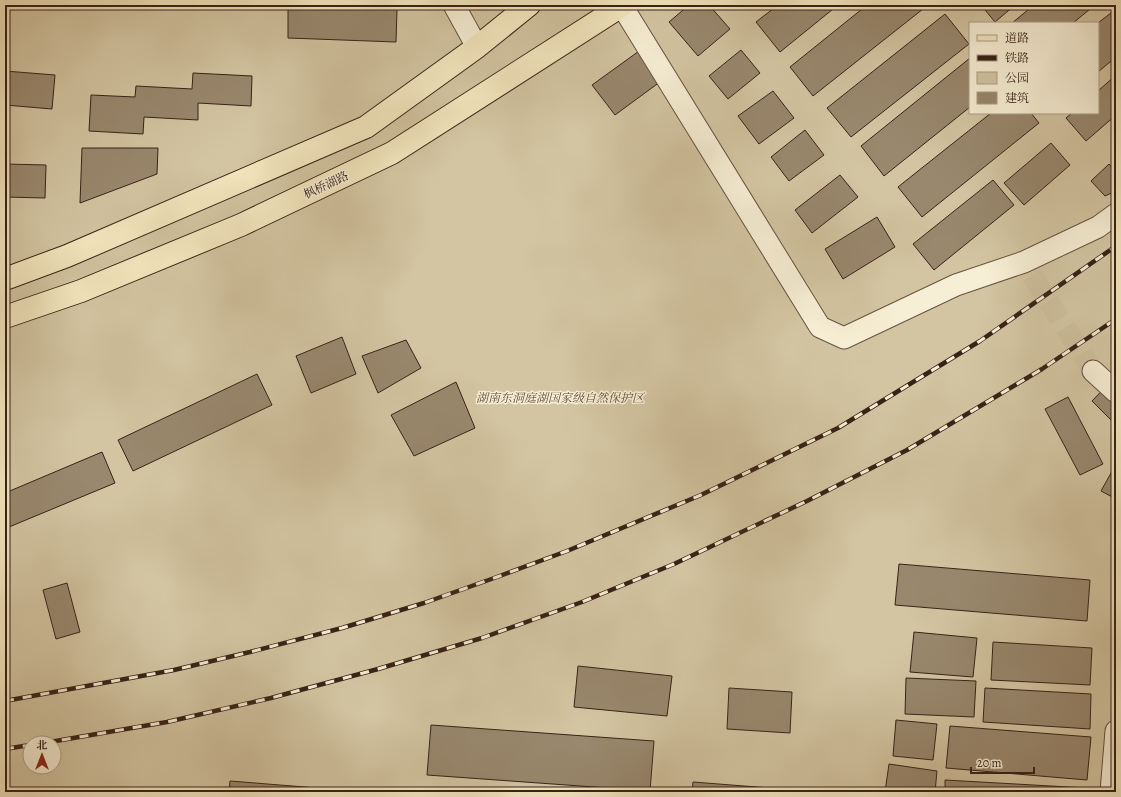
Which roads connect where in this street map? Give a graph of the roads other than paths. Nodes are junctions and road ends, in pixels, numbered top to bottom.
1 (454, 5) edge
2 (529, 5) edge
3 (622, 6) edge
4 (477, 47) junction
5 (1116, 214) edge
6 (5, 279) edge
7 (5, 317) edge
8 (1093, 371) tunnel mouth
9 (1116, 392) edge
10 (1116, 731) edge
11 (1110, 792) edge

1 - 4 street
2 - 4 main road
3 - 5 street
3 - 7 main road, 枫桥湖路
4 - 6 main road
8 - 9 street
10 - 11 street

